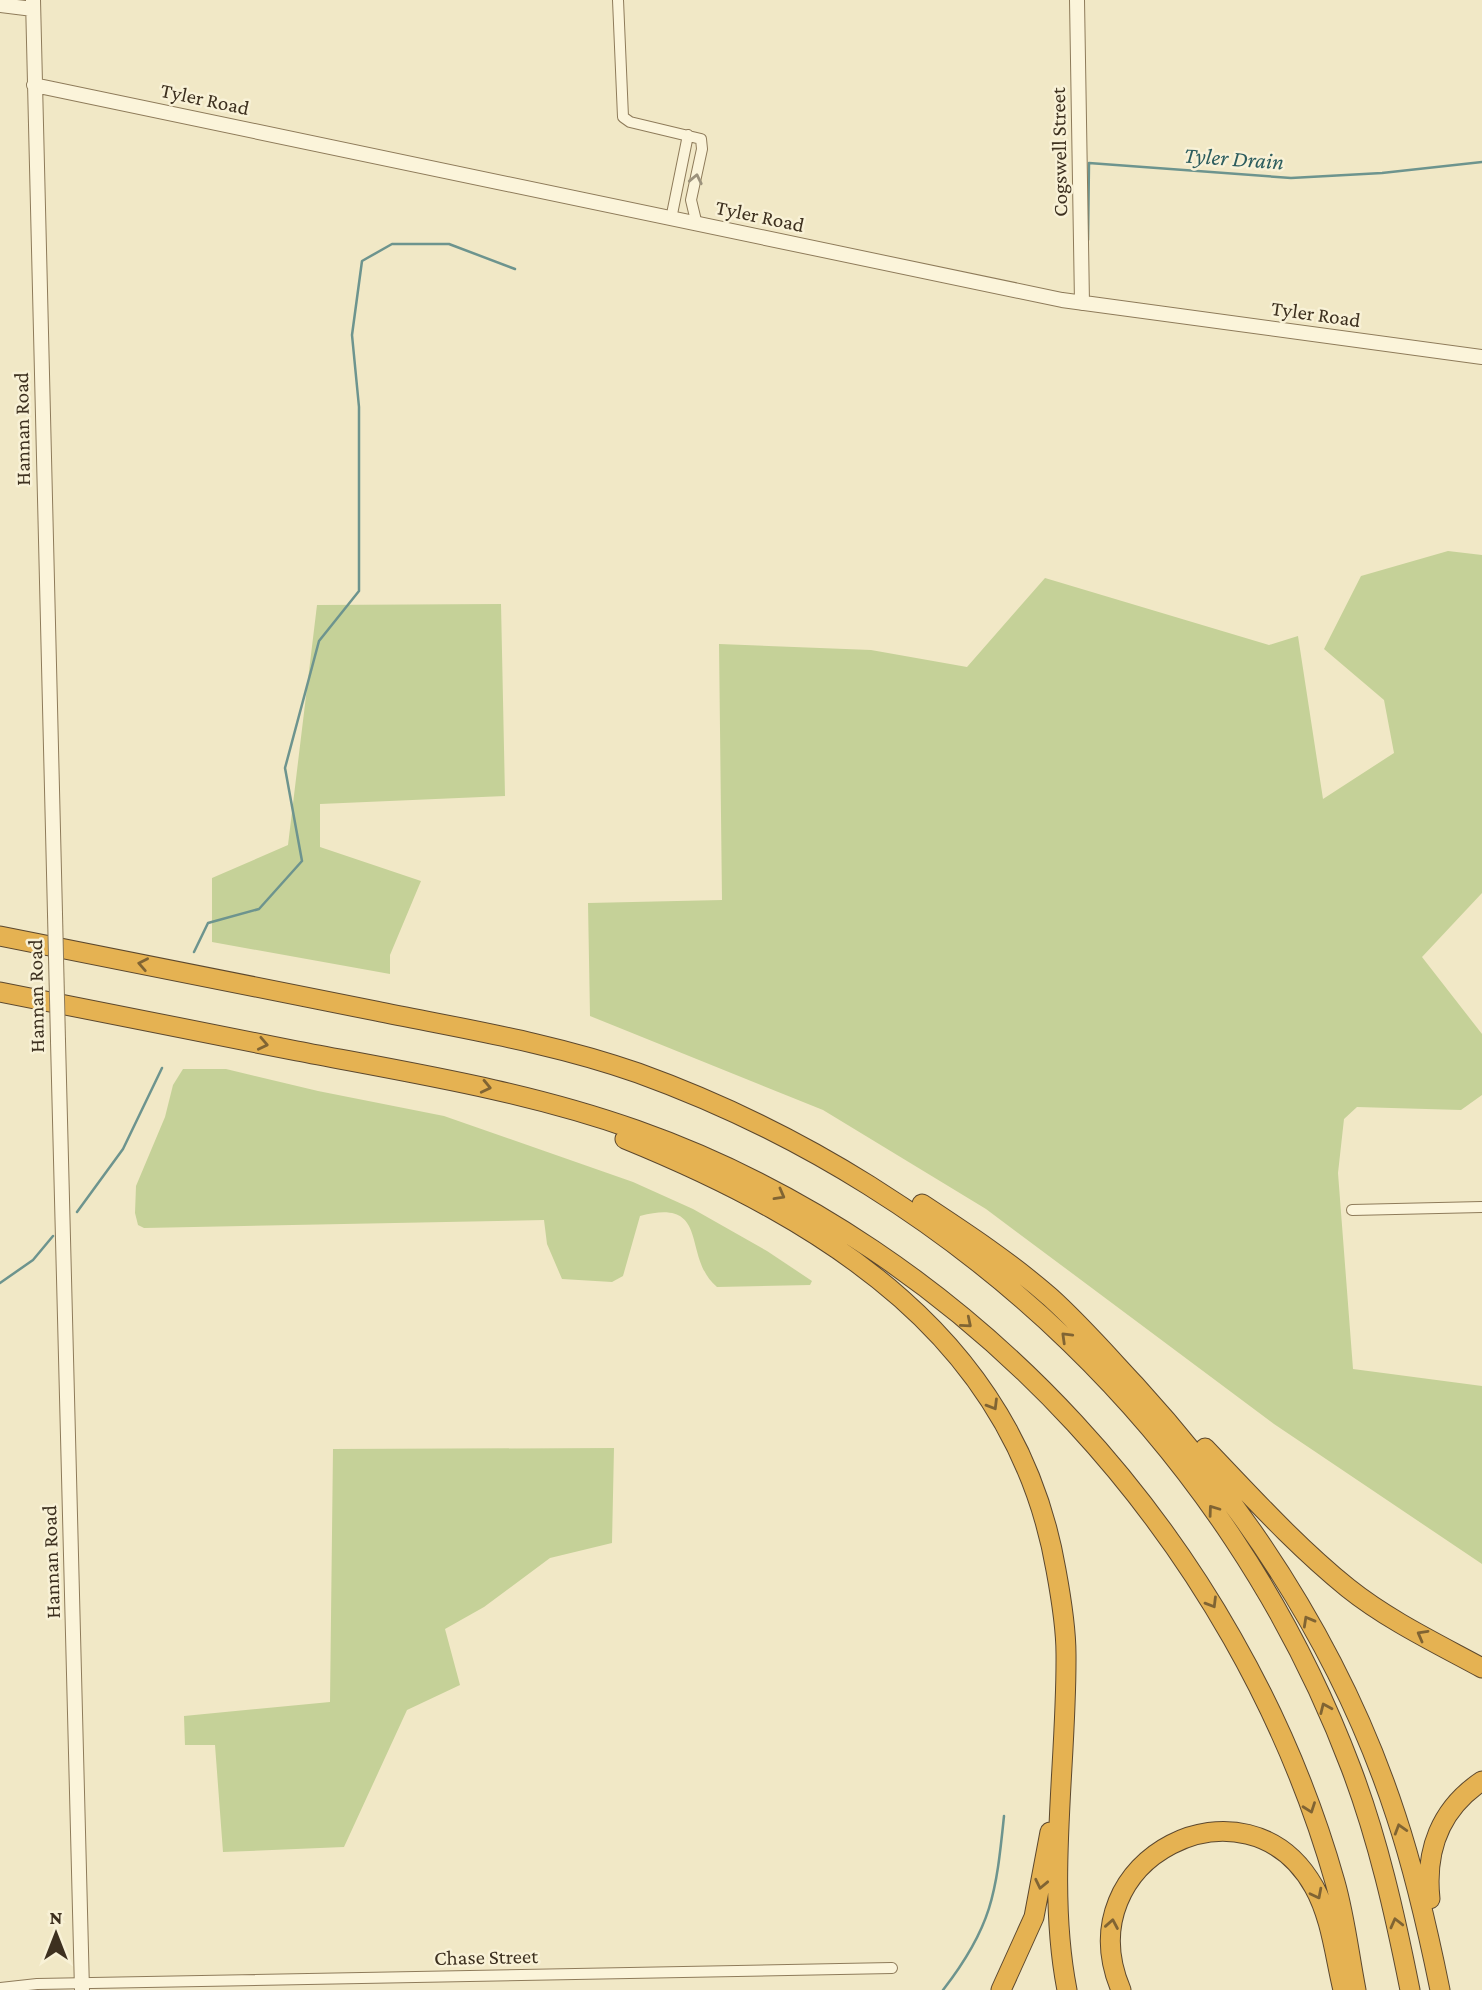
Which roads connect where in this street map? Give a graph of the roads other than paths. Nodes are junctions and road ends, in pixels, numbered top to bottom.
1 (618, 0) edge
2 (1077, 0) edge
3 (33, 4) edge
4 (0, 5) edge
5 (34, 85) junction
6 (692, 136) junction
7 (671, 219) junction
8 (697, 225) junction
9 (1082, 303) junction
10 (1482, 356) edge
11 (0, 936) edge
12 (0, 992) edge
13 (534, 1098) junction
14 (776, 1132) junction
15 (1482, 1208) edge
16 (1352, 1210) dead end
17 (1099, 1345) junction
18 (1062, 1621) junction
19 (1482, 1668) edge
20 (1482, 1781) edge
21 (892, 1968) dead end
22 (81, 1987) edge
23 (0, 1988) edge
24 (1001, 1990) edge
25 (1067, 1990) edge
26 (1121, 1990) edge
27 (1343, 1990) edge
28 (1356, 1990) edge
29 (1410, 1990) edge
30 (1440, 1990) edge
31 (1446, 1990) edge

1 - 6 street
2 - 9 street, Cogswell Street
3 - 4 street
3 - 5 street, Hannan Road
5 - 7 street, Tyler Road
5 - 22 street, Hannan Road, bridge
6 - 7 street
8 -> 6 street
7 - 8 street, Tyler Road
8 - 9 street, Tyler Road
9 - 10 street, Tyler Road
14 -> 11 highway
12 -> 13 highway
13 -> 18 highway
13 -> 28 highway
14 - 17 highway
29 -> 14 highway
15 - 16 street
19 -> 17 highway
30 -> 17 highway
18 -> 24 highway
18 - 25 highway
20 - 31 highway
21 - 22 street, Chase Street
22 - 23 street, Chase Street
26 -> 27 highway

